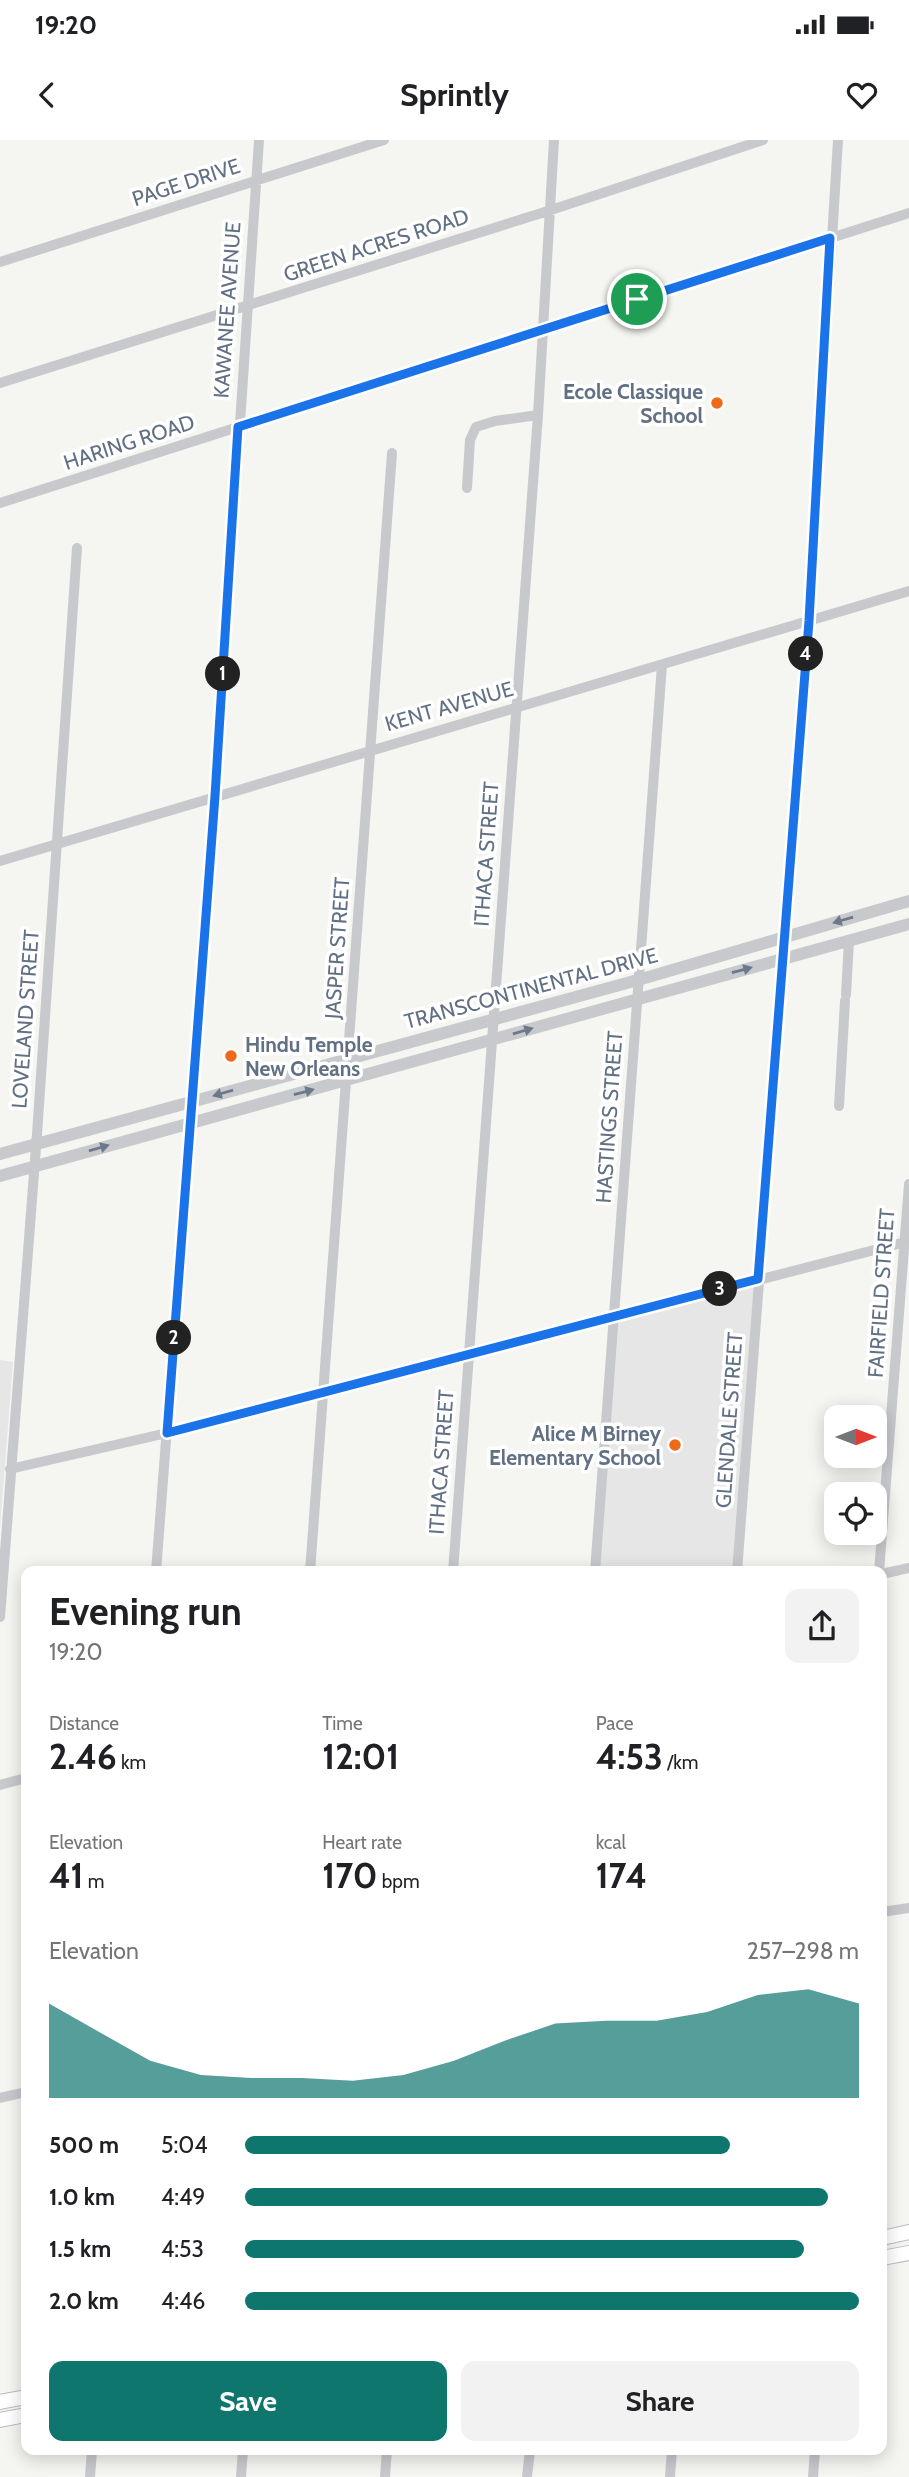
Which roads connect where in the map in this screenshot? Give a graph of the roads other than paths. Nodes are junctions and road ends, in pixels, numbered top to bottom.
1 (259, 140) edge
2 (384, 140) edge
3 (554, 140) edge
4 (763, 140) edge
5 (838, 140) edge
6 (256, 180) junction
7 (548, 211) junction
8 (909, 213) edge
9 (830, 238) junction
10 (0, 262) edge
11 (246, 306) junction
12 (541, 330) junction
13 (0, 383) edge
14 (538, 415) junction
15 (238, 427) junction
16 (392, 453) dead end
17 (467, 488) dead end
18 (0, 503) edge
19 (77, 548) dead end
20 (909, 591) edge
21 (809, 621) junction
22 (662, 665) junction
23 (517, 707) junction
24 (371, 749) junction
25 (215, 796) junction
26 (56, 844) junction
27 (0, 861) edge
28 (909, 901) edge
29 (909, 924) edge
30 (784, 936) junction
31 (849, 940) junction
32 (782, 959) junction
33 (638, 979) junction
34 (636, 998) junction
35 (493, 1018) junction
36 (492, 1040) junction
37 (349, 1057) junction
38 (347, 1080) junction
39 (192, 1101) junction
40 (839, 1106) dead end
41 (191, 1123) junction
42 (36, 1144) junction
43 (0, 1154) edge
44 (33, 1167) junction
45 (0, 1176) edge
46 (909, 1185) edge
47 (907, 1242) edge
48 (758, 1279) junction
49 (614, 1317) junction
50 (468, 1355) junction
51 (323, 1392) junction
52 (167, 1433) junction
53 (10, 1469) junction
54 (156, 1566) edge
55 (310, 1566) edge
56 (453, 1566) edge
57 (595, 1566) edge
58 (737, 1566) edge
59 (882, 1566) edge
60 (909, 1569) edge
61 (887, 1572) edge
62 (0, 1617) edge
63 (21, 1779) edge
64 (0, 1785) edge
65 (909, 1908) edge
66 (887, 1911) edge
67 (21, 2093) edge
68 (0, 2098) edge
69 (909, 2232) edge
70 (887, 2237) edge
71 (909, 2253) edge
72 (887, 2257) edge
73 (21, 2398) edge
74 (0, 2402) edge
75 (21, 2416) edge
76 (1, 2420) edge
77 (92, 2455) edge
78 (243, 2455) edge
79 (387, 2455) edge
80 (529, 2455) edge
81 (672, 2455) edge
82 (815, 2455) edge
83 (90, 2477) edge
84 (241, 2477) edge
85 (385, 2477) edge
86 (527, 2477) edge
87 (670, 2477) edge
88 (813, 2477) edge

1 - 6 street, KAWANEE AVENUE
2 - 6 street, PAGE DRIVE
3 - 7 street, ITHACA STREET
4 - 7 street, GREEN ACRES ROAD
5 - 9 street, GLENDALE STREET
6 - 10 street, PAGE DRIVE
6 - 11 street, KAWANEE AVENUE
7 - 11 street, GREEN ACRES ROAD
7 - 12 street, ITHACA STREET
8 - 9 street, HARING ROAD
9 - 12 street, HARING ROAD
9 - 21 street, GLENDALE STREET
11 - 13 street, GREEN ACRES ROAD
11 - 15 street, KAWANEE AVENUE
12 - 14 street, ITHACA STREET
12 - 15 street, HARING ROAD
14 - 17 street
14 - 23 street, ITHACA STREET
15 - 18 street, HARING ROAD
15 - 25 street, KAWANEE AVENUE
16 - 24 street, JASPER STREET
19 - 26 street, LOVELAND STREET
20 - 21 street, KENT AVENUE
21 - 22 street, KENT AVENUE
21 - 30 street, GLENDALE STREET
22 - 23 street, KENT AVENUE
22 - 33 street, HASTINGS STREET
23 - 24 street, KENT AVENUE
23 - 35 street, ITHACA STREET
24 - 25 street, KENT AVENUE
24 - 37 street, JASPER STREET
25 - 26 street, KENT AVENUE
25 - 39 street, KAWANEE AVENUE
26 - 27 street, KENT AVENUE
26 - 42 street, LOVELAND STREET
28 -> 30 street, TRANSCONTINENTAL DRIVE
29 - 31 street, TRANSCONTINENTAL DRIVE
30 - 32 street, GLENDALE STREET
30 - 33 street, TRANSCONTINENTAL DRIVE
31 - 32 street, TRANSCONTINENTAL DRIVE
31 - 40 street
34 -> 32 street, TRANSCONTINENTAL DRIVE
32 - 48 street, GLENDALE STREET
33 - 34 street, HASTINGS STREET
33 - 35 street, TRANSCONTINENTAL DRIVE
36 -> 34 street, TRANSCONTINENTAL DRIVE
34 - 49 street, HASTINGS STREET
35 - 36 street, ITHACA STREET
35 - 37 street, TRANSCONTINENTAL DRIVE
36 - 38 street, TRANSCONTINENTAL DRIVE
36 - 50 street, ITHACA STREET
37 - 38 street, JASPER STREET
37 -> 39 street, TRANSCONTINENTAL DRIVE
41 -> 38 street, TRANSCONTINENTAL DRIVE
38 - 51 street, JASPER STREET
39 - 41 street, KAWANEE AVENUE
39 - 42 street, TRANSCONTINENTAL DRIVE
44 -> 41 street, TRANSCONTINENTAL DRIVE
41 - 52 street, KAWANEE AVENUE
42 - 43 street, TRANSCONTINENTAL DRIVE
42 - 44 street, LOVELAND STREET
44 - 45 street, TRANSCONTINENTAL DRIVE
44 - 53 street, LOVELAND STREET
46 - 47 street, FAIRFIELD STREET
47 - 48 street
47 - 59 street, FAIRFIELD STREET
48 - 49 street
48 - 58 street, GLENDALE STREET
49 - 50 street
49 - 57 street, HASTINGS STREET
50 - 51 street
50 - 56 street, ITHACA STREET
51 - 52 street
51 - 55 street, JASPER STREET
52 - 53 street
52 - 54 street, KAWANEE AVENUE
53 - 62 street, LOVELAND STREET
60 - 61 street
63 - 64 street
65 - 66 street
67 - 68 street
69 - 70 main road
71 - 72 main road
73 - 74 main road
75 - 76 main road
77 - 83 street
78 - 84 street
79 - 85 street
80 - 86 street
81 - 87 street
82 - 88 street

